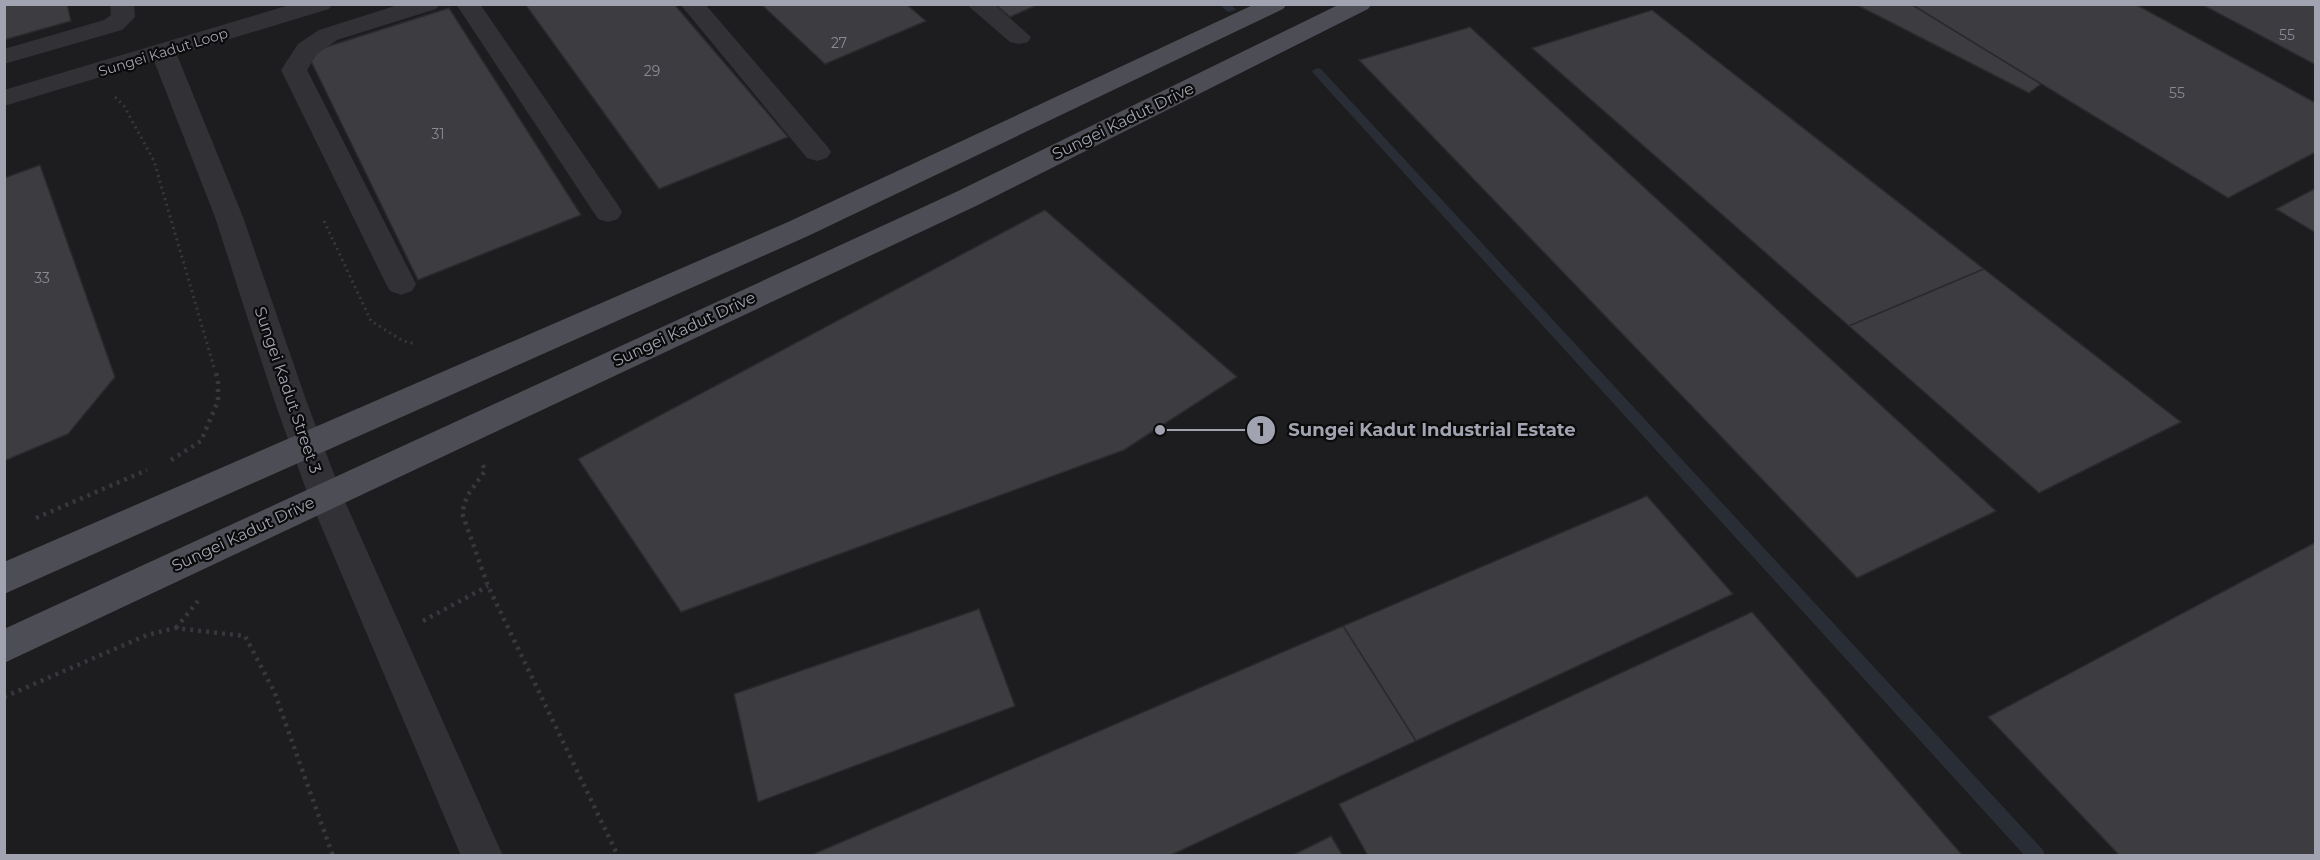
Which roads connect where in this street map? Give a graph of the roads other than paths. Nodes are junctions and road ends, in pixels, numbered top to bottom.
1 (122, 4) edge
2 (321, 4) edge
3 (428, 4) edge
4 (468, 4) edge
5 (692, 4) edge
6 (978, 4) edge
7 (1275, 4) edge
8 (1360, 4) edge
9 (1019, 37) dead end
10 (163, 52) junction
11 (4, 57) edge
12 (4, 98) edge
13 (817, 152) dead end
14 (608, 212) dead end
15 (401, 284) dead end
16 (306, 448) junction
17 (325, 495) junction
18 (4, 579) edge
19 (4, 647) edge
20 (482, 855) edge

1 - 11 street
2 - 10 street, Sungei Kadut Loop
3 - 15 street
4 - 14 street
5 - 13 street
6 - 9 street
7 - 16 main road
8 - 17 main road, Sungei Kadut Drive
10 - 12 street, Sungei Kadut Loop
10 - 16 street, Sungei Kadut Street 3
16 - 17 street, Sungei Kadut Street 3
16 - 18 main road
17 - 19 main road, Sungei Kadut Drive
17 - 20 street, Sungei Kadut Street 3

